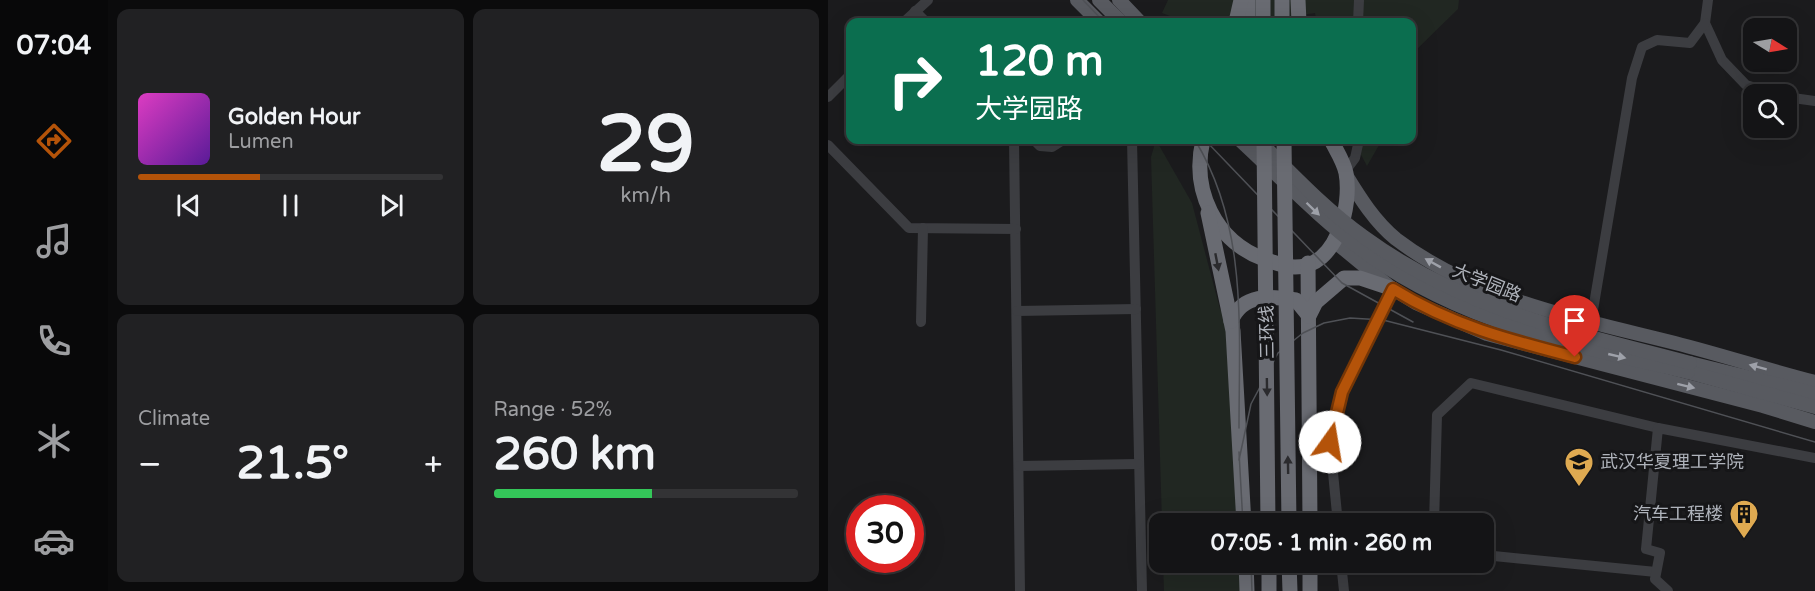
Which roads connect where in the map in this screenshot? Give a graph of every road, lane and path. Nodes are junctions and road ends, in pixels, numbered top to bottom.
1 (928, 0) edge
2 (1077, 0) edge
3 (1099, 0) edge
4 (1119, 0) edge
5 (1127, 0) edge
6 (1241, 0) edge
7 (1248, 0) edge
8 (1263, 0) edge
9 (1282, 0) edge
10 (1298, 0) edge
11 (1359, 0) edge
12 (1708, 0) edge
13 (915, 11) junction
14 (908, 18) edge
15 (922, 18) edge
16 (1095, 18) edge
17 (1117, 18) edge
18 (1136, 18) edge
19 (1145, 18) edge
20 (1237, 18) edge
21 (1248, 18) edge
22 (1263, 18) edge
23 (1282, 18) edge
24 (1299, 18) edge
25 (1359, 18) edge
26 (1705, 23) junction
27 (846, 79) edge
28 (1745, 84) edge
29 (828, 97) edge
30 (1797, 99) edge
31 (1815, 101) edge
32 (1014, 144) edge
33 (1038, 144) edge
34 (1057, 144) edge
35 (1132, 144) edge
36 (1201, 144) edge
37 (1244, 144) edge
38 (1262, 144) edge
39 (1264, 144) edge
40 (1284, 144) edge
41 (1333, 144) edge
42 (1358, 144) edge
43 (828, 145) edge
44 (1346, 172) junction
45 (1207, 204) junction
46 (922, 228) junction
47 (1016, 229) junction
48 (1334, 241) junction
49 (1308, 263) junction
50 (1393, 289) junction
51 (1136, 309) junction
52 (1017, 311) junction
53 (1309, 316) junction
54 (1231, 321) junction
55 (921, 322) dead end
56 (1591, 322) junction
57 (1701, 351) junction
58 (1689, 367) junction
59 (1738, 381) junction
60 (1815, 382) edge
61 (1815, 394) edge
62 (1763, 406) junction
63 (1815, 407) edge
64 (1815, 422) edge
65 (1658, 428) junction
66 (1815, 459) edge
67 (1138, 464) junction
68 (1018, 466) junction
69 (1243, 513) edge
70 (1268, 513) edge
71 (1289, 513) edge
72 (1310, 513) edge
73 (1337, 513) edge
74 (1434, 513) edge
75 (1494, 556) edge
76 (1656, 572) junction
77 (1247, 573) edge
78 (1269, 573) edge
79 (1289, 573) edge
80 (1310, 573) edge
81 (1342, 573) edge
82 (1020, 591) edge
83 (1142, 591) edge
84 (1248, 591) edge
85 (1269, 591) edge
86 (1290, 591) edge
87 (1310, 591) edge
88 (1344, 591) edge
89 (1668, 591) edge

1 - 13 street
2 - 16 main road
3 - 17 main road
4 - 18 main road
5 - 19 main road
6 - 20 highway
7 - 21 highway
8 - 22 highway
9 - 23 highway
10 - 24 highway
11 - 25 street
12 - 26 street
13 - 14 street
13 - 15 street
26 - 28 street
26 - 56 street
27 - 29 street
30 - 31 street
32 - 47 street
33 - 34 street
35 - 51 street
36 - 45 highway
37 -> 58 main road, bridge
38 - 58 main road, 大学园路, bridge
39 -> 70 highway, 三环线, bridge
71 -> 40 highway, 三环线, bridge
41 - 44 highway
42 - 44 street
43 - 46 street
44 - 48 highway
56 -> 44 main road
45 - 49 highway
45 -> 54 highway
46 - 47 street
46 - 55 street
47 - 52 street
48 - 49 highway
48 - 50 main road
49 - 53 highway
50 - 53 highway
50 -> 62 main road
50 - 73 street
51 - 52 street
51 - 67 street
52 - 68 street
53 - 54 highway
53 - 72 highway
54 - 69 highway
56 - 57 main road
57 - 59 main road
60 -> 57 main road
58 - 59 main road
59 - 61 main road
59 - 62 main road
59 - 63 main road
62 - 64 main road
65 - 66 street
65 - 74 street
65 - 76 street
67 - 68 street
67 - 83 street
68 - 82 street
75 - 76 street
76 - 89 street
77 - 84 highway
78 - 85 highway
79 - 86 highway
80 - 87 highway
81 - 88 street

